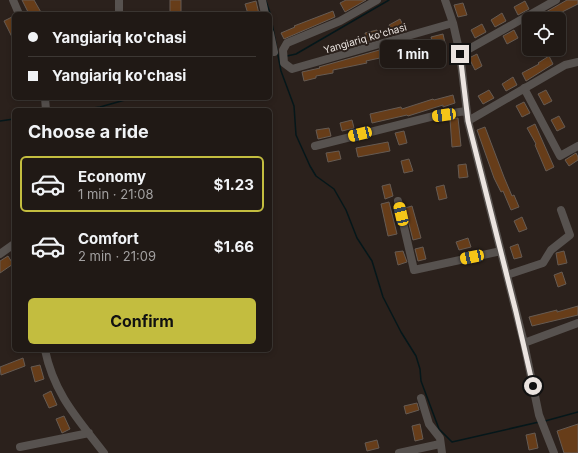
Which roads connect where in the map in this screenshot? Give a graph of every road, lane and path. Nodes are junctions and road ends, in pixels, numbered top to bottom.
1 (13, 0) edge
2 (119, 0) edge
3 (262, 0) edge
4 (377, 0) edge
5 (445, 0) edge
6 (556, 0) edge
7 (18, 12) edge
8 (119, 12) edge
9 (265, 12) edge
10 (453, 23) junction
11 (272, 42) edge
12 (272, 52) edge
13 (460, 54) junction
14 (578, 62) edge
15 (524, 88) junction
16 (466, 111) junction
17 (468, 121) junction
18 (315, 146) dead end
19 (578, 146) edge
20 (398, 200) dead end
21 (561, 210) dead end
22 (12, 245) edge
23 (500, 251) junction
24 (0, 254) edge
25 (507, 275) junction
26 (578, 323) edge
27 (524, 343) junction
28 (45, 352) edge
29 (421, 398) dead end
30 (89, 433) junction
31 (440, 444) junction
32 (20, 447) dead end
33 (104, 453) edge
34 (399, 453) edge
35 (442, 453) edge
36 (554, 453) edge

1 - 7 street
2 - 8 street
3 - 9 street
4 - 10 street, Yangiariq ko'chasi
5 - 10 street
6 - 13 street
10 - 13 street
11 - 12 street
13 - 16 street
14 - 15 street
15 - 17 street
15 - 19 street
16 - 17 street
16 - 18 street
17 - 23 street
20 - 23 street
21 - 25 street
22 - 24 street
23 - 25 street
25 - 27 street
26 - 27 street
27 - 36 street
28 - 30 street
29 - 31 street
30 - 32 street
30 - 33 street
31 - 34 street
31 - 35 street

